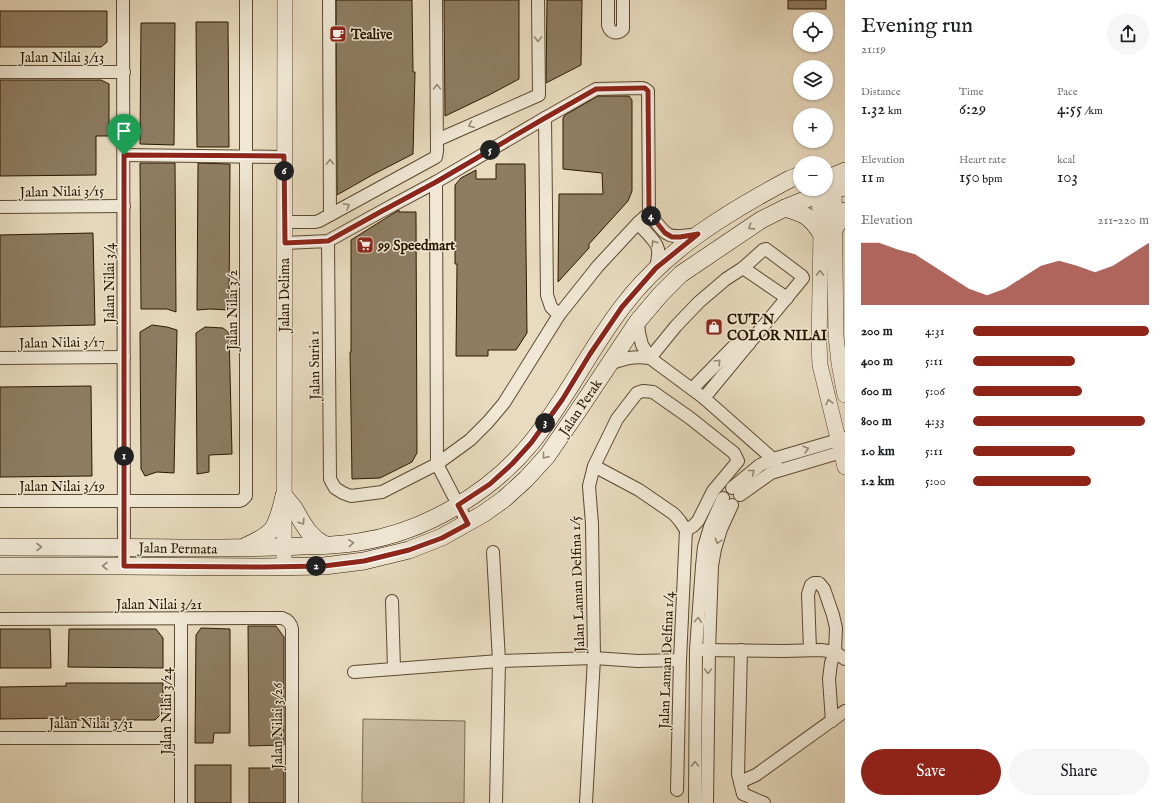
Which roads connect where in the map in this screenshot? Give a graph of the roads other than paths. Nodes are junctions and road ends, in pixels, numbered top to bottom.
1 (124, 0) edge
2 (246, 0) edge
3 (285, 0) edge
4 (329, 0) edge
5 (436, 0) edge
6 (538, 0) edge
7 (608, 0) edge
8 (623, 0) edge
9 (0, 72) edge
10 (124, 72) junction
11 (545, 118) junction
12 (437, 140) junction
13 (124, 155) junction
14 (246, 156) junction
15 (284, 156) junction
16 (845, 160) edge
17 (833, 164) edge
18 (845, 171) edge
19 (833, 176) edge
20 (793, 178) edge
21 (436, 182) junction
22 (793, 188) edge
23 (759, 195) junction
24 (810, 196) edge
25 (828, 196) edge
26 (124, 206) junction
27 (0, 207) edge
28 (785, 208) junction
29 (845, 211) edge
30 (649, 213) junction
31 (330, 215) junction
32 (284, 222) junction
33 (638, 223) junction
34 (828, 230) junction
35 (698, 234) junction
36 (328, 241) junction
37 (285, 243) junction
38 (656, 268) junction
39 (743, 268) junction
40 (787, 298) junction
41 (559, 315) junction
42 (638, 321) junction
43 (749, 344) junction
44 (124, 357) junction
45 (0, 358) edge
46 (650, 358) junction
47 (609, 364) junction
48 (692, 389) junction
49 (845, 395) edge
50 (704, 398) junction
51 (842, 445) edge
52 (437, 464) junction
53 (776, 464) junction
54 (594, 466) junction
55 (845, 468) edge
56 (736, 491) dead end
57 (284, 496) junction
58 (0, 501) edge
59 (124, 501) junction
60 (728, 502) dead end
61 (458, 505) junction
62 (468, 524) junction
63 (686, 530) junction
64 (325, 545) junction
65 (0, 547) edge
66 (124, 547) junction
67 (284, 547) junction
68 (240, 548) junction
69 (493, 552) dead end
70 (0, 566) edge
71 (124, 566) junction
72 (284, 567) junction
73 (392, 601) dead end
74 (0, 619) edge
75 (181, 619) junction
76 (292, 649) joint
77 (703, 650) junction
78 (741, 650) junction
79 (810, 650) junction
80 (835, 652) junction
81 (594, 658) junction
82 (680, 660) junction
83 (845, 660) edge
84 (499, 661) junction
85 (394, 669) junction
86 (354, 672) dead end
87 (845, 711) edge
88 (832, 721) junction
89 (0, 738) edge
90 (181, 738) junction
91 (740, 782) junction
92 (677, 790) dead end
93 (181, 803) edge
94 (292, 803) edge
95 (496, 803) edge
96 (586, 803) edge
97 (695, 803) edge
98 (707, 803) edge
99 (764, 803) edge

1 - 10 street, Jalan Nilai 3/4
2 - 14 street, Jalan Nilai 3/2
3 - 15 street, Jalan Delima
31 -> 4 street
12 -> 5 street
6 -> 12 street
7 - 8 street
9 - 10 street, Jalan Nilai 3/13
10 - 13 street, Jalan Nilai 3/4
11 - 21 street
11 - 30 street
11 - 41 street
31 -> 12 street
13 - 14 street
13 - 26 street, Jalan Nilai 3/4
14 - 15 street
14 - 59 street, Jalan Nilai 3/2
15 - 32 street, Jalan Delima
16 - 17 main road
18 - 19 main road, Jalan Perak
20 - 23 main road, Jalan Perak
21 - 36 street
21 - 52 street
22 - 23 main road
23 - 35 main road, Jalan Perak
24 - 28 main road, Jalan Perak
25 - 34 street
26 - 27 street, Jalan Nilai 3/15
26 - 44 street, Jalan Nilai 3/4
28 - 34 main road
28 -> 42 main road, Jalan Perak
29 - 34 main road
30 - 33 street
30 - 35 street
31 - 32 street
32 - 37 street, Jalan Delima
38 -> 33 street
33 - 41 street
34 - 49 street
51 -> 34 street
35 - 38 main road, Jalan Perak
36 - 37 street
36 - 52 street, Jalan Suria 1
37 - 57 street, Jalan Delima
38 - 61 main road, Jalan Perak
39 - 40 street
39 - 40 street
39 - 46 street
40 - 43 street
41 - 52 street
42 - 46 street
42 - 47 main road, Jalan Perak
48 -> 43 street
43 - 50 street
44 - 45 street, Jalan Nilai 3/17
44 - 59 street, Jalan Nilai 3/4
46 - 47 street
46 - 48 street
47 -> 62 main road, Jalan Perak
48 - 50 street
50 - 53 street
51 - 53 street
51 - 55 street
52 - 61 street
53 - 56 street
54 - 63 street
54 - 63 street, Jalan Laman Delfina 1/5
54 - 81 street, Jalan Laman Delfina 1/5
57 -> 64 main road
57 - 67 street, Jalan Delima
57 - 68 main road
58 - 59 street, Jalan Nilai 3/19
59 - 66 street, Jalan Nilai 3/4
60 - 77 street
61 - 62 street
64 -> 61 main road, Jalan Perak
62 - 72 main road, Jalan Perak
63 - 82 street, Jalan Laman Delfina 1/4
64 - 67 main road, Jalan Perak
65 -> 66 main road, Jalan Permata
66 - 68 main road, Jalan Permata
66 - 71 street, Jalan Nilai 3/4
67 - 68 main road, Jalan Permata
67 - 72 street, Jalan Delima
69 - 84 street
71 -> 70 main road, Jalan Permata
71 - 72 main road, Jalan Permata
73 - 85 street
74 - 75 street, Jalan Nilai 3/21
75 - 76 street, Jalan Nilai 3/21
75 - 90 street, Jalan Nilai 3/24
76 - 94 street, Jalan Nilai 3/26
77 - 78 street
97 -> 77 street
77 -> 98 street
78 - 79 street
78 - 91 street
79 - 80 street
79 - 80 street
80 - 83 street
80 - 88 street
81 - 82 street
81 - 84 street
81 - 96 street, Jalan Laman Delfina 1/5
82 - 92 street, Jalan Laman Delfina 1/4
84 - 85 street
84 - 95 street
85 - 86 street
87 - 88 street
88 - 91 street
89 - 90 street, Jalan Nilai 3/31
90 - 93 street, Jalan Nilai 3/24
91 - 99 street

